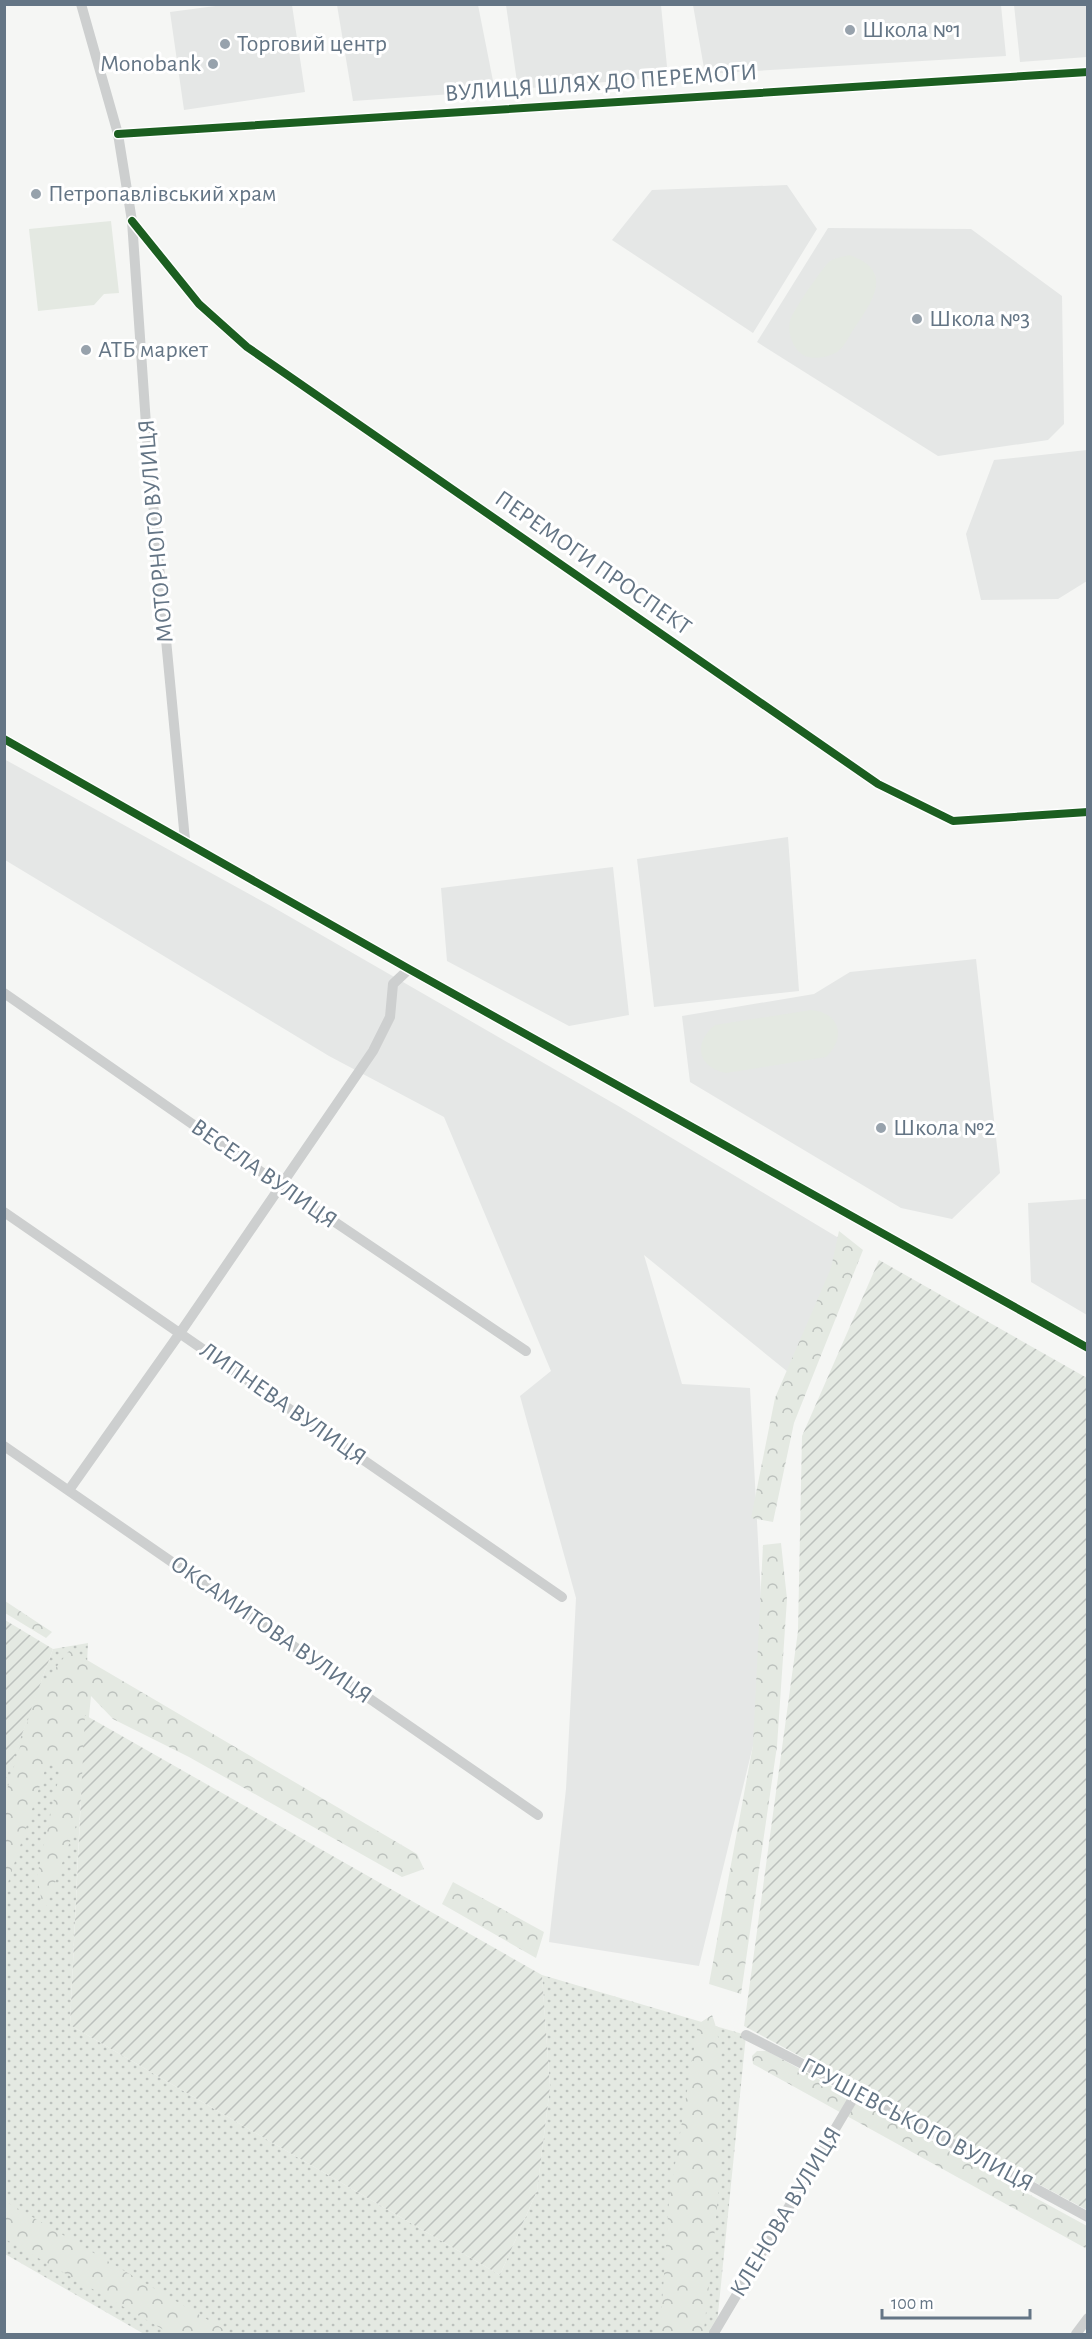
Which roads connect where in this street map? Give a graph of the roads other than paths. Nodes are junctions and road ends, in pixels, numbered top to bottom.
1 (81, 4) edge
2 (1088, 72) edge
3 (118, 134) junction
4 (132, 220) junction
5 (4, 739) edge
6 (1088, 812) edge
7 (185, 840) junction
8 (409, 969) junction
9 (4, 993) edge
10 (280, 1185) junction
11 (4, 1212) edge
12 (180, 1334) junction
13 (1088, 1348) edge
14 (526, 1351) dead end
15 (4, 1446) edge
16 (69, 1490) junction
17 (562, 1597) dead end
18 (538, 1815) dead end
19 (746, 2035) dead end
20 (857, 2092) junction
21 (1088, 2217) edge
22 (1088, 2318) edge
23 (714, 2333) dead end
24 (1076, 2334) edge

1 - 3 street, МОТОРНОГО ВУЛИЦЯ
2 - 3 street, ВУЛИЦЯ ШЛЯХ ДО ПЕРЕМОГИ
3 - 4 street, МОТОРНОГО ВУЛИЦЯ
4 - 6 street, ПЕРЕМОГИ ПРОСПЕКТ
4 - 7 street, МОТОРНОГО ВУЛИЦЯ
5 - 7 street
7 - 8 street
8 - 10 street
8 - 13 street
9 - 10 street, ВЕСЕЛА ВУЛИЦЯ
10 - 12 street
10 - 14 street, ВЕСЕЛА ВУЛИЦЯ
11 - 12 street, ЛИПНЕВА ВУЛИЦЯ
12 - 16 street
12 - 17 street, ЛИПНЕВА ВУЛИЦЯ
15 - 16 street, ОКСАМИТОВА ВУЛИЦЯ
16 - 18 street, ОКСАМИТОВА ВУЛИЦЯ
19 - 20 street, ГРУШЕВСЬКОГО ВУЛИЦЯ
20 - 21 street, ГРУШЕВСЬКОГО ВУЛИЦЯ
20 - 23 street, КЛЕНОВА ВУЛИЦЯ
22 - 24 street

